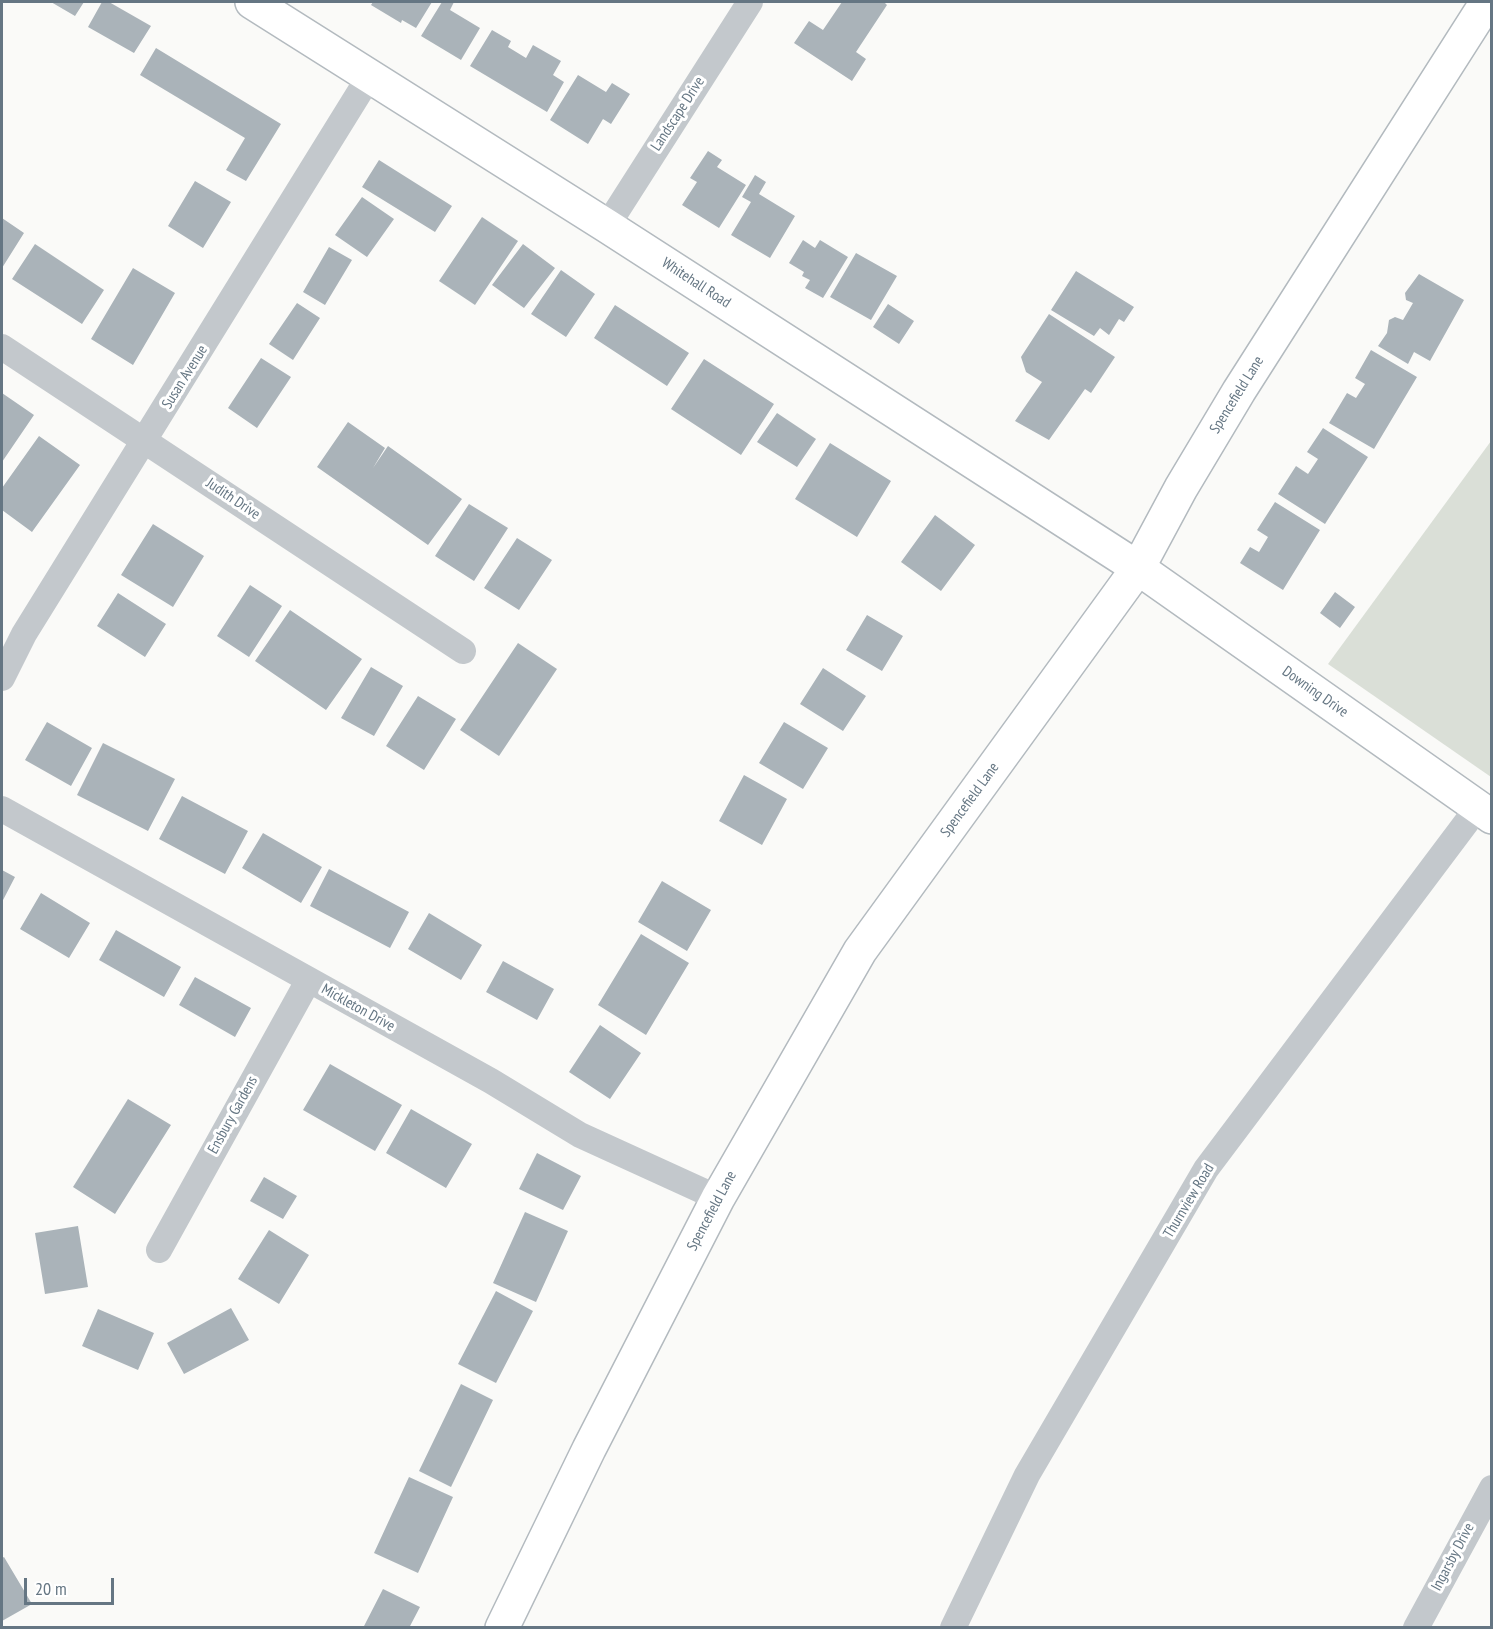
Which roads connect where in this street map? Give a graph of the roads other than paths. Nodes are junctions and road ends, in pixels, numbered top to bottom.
1 (252, 2) edge
2 (750, 2) edge
3 (1487, 2) edge
4 (369, 76) junction
5 (607, 226) junction
6 (2, 347) edge
7 (146, 441) junction
8 (1138, 568) junction
9 (463, 651) dead end
10 (2, 678) edge
11 (2, 809) edge
12 (1485, 812) edge
13 (308, 981) junction
14 (718, 1198) junction
15 (159, 1250) dead end
16 (1491, 1488) edge
17 (502, 1628) edge
18 (952, 1628) edge
19 (1416, 1628) edge

1 - 4 main road, Whitehall Road
2 - 5 street, Landscape Drive
3 - 8 main road, Spencefield Lane
4 - 5 main road, Whitehall Road
4 - 7 street, Susan Avenue
5 - 8 main road, Whitehall Road
6 - 7 street, Judith Drive
7 - 9 street, Judith Drive
7 - 10 street, Susan Avenue
8 - 12 main road, Downing Drive
8 - 14 main road, Spencefield Lane
11 - 13 street, Mickleton Drive
12 - 18 street, Thurnview Road
13 - 14 street, Mickleton Drive
13 - 15 street, Ensbury Gardens
14 - 17 main road, Spencefield Lane
16 - 19 street, Ingarsby Drive

